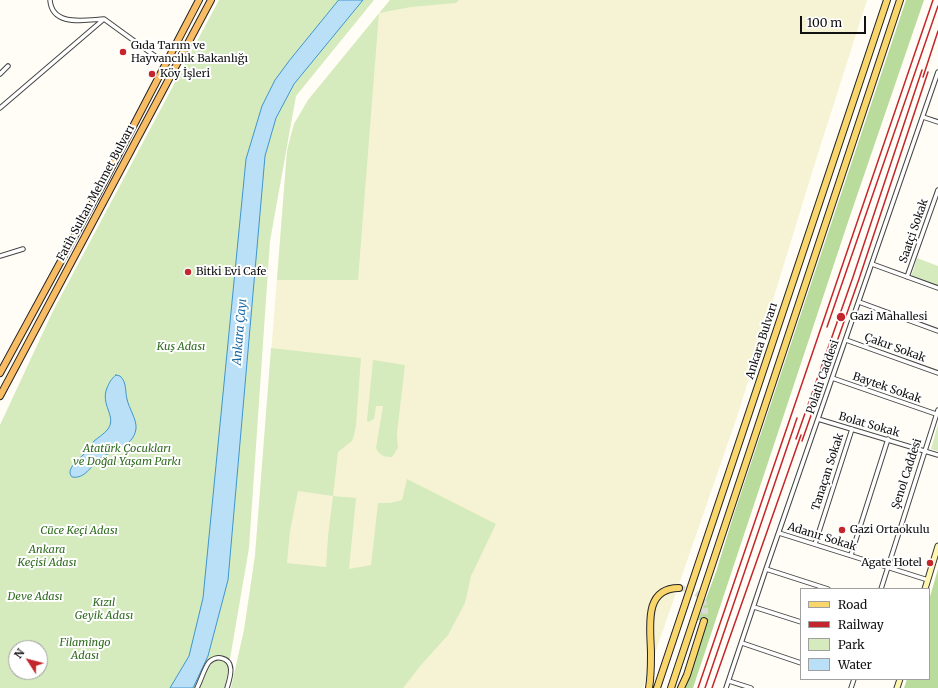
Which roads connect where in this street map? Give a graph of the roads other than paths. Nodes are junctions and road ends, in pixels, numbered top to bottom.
1 (50, 0) edge
2 (199, 0) edge
3 (211, 0) edge
4 (887, 0) edge
5 (900, 0) edge
6 (104, 19) junction
7 (167, 64) junction
8 (8, 66) dead end
9 (938, 73) edge
10 (0, 74) edge
11 (0, 108) edge
12 (923, 117) junction
13 (938, 122) edge
14 (938, 190) edge
15 (23, 249) dead end
16 (0, 256) edge
17 (872, 264) junction
18 (907, 277) junction
19 (938, 288) edge
20 (859, 302) junction
21 (938, 331) edge
22 (846, 340) junction
23 (938, 373) edge
24 (0, 374) edge
25 (832, 378) junction
26 (0, 396) edge
27 (937, 412) edge
28 (818, 419) junction
29 (852, 429) junction
30 (888, 439) junction
31 (924, 450) junction
32 (938, 455) edge
33 (778, 533) junction
34 (815, 544) junction
35 (938, 546) edge
36 (851, 555) junction
37 (887, 566) junction
38 (766, 569) junction
39 (928, 580) junction
40 (680, 588) tunnel mouth
41 (825, 588) edge
42 (881, 588) edge
43 (925, 588) edge
44 (754, 606) junction
45 (704, 621) tunnel mouth
46 (800, 622) edge
47 (742, 643) junction
48 (800, 663) edge
49 (729, 681) junction
50 (197, 688) edge
51 (227, 688) edge
52 (649, 688) edge
53 (658, 688) edge
54 (671, 688) edge
55 (681, 688) edge
56 (726, 688) edge
57 (751, 688) edge

1 - 6 street
2 - 7 highway, Fatih Sultan Mehmet Bulvarı
3 - 26 highway, Fatih Sultan Mehmet Bulvarı
4 - 53 main road, Ankara Bulvarı
5 - 54 main road, Ankara Bulvarı
6 - 7 street
6 - 11 street
7 - 24 highway, Fatih Sultan Mehmet Bulvarı
8 - 10 street
9 - 12 street, Polatlı Caddesi
12 - 13 street
12 - 17 street, Polatlı Caddesi
14 - 18 street, Saatçi Sokak
15 - 16 street
17 - 18 street
17 - 20 street, Polatlı Caddesi
18 - 19 street
20 - 21 street
20 - 22 street, Polatlı Caddesi
22 - 23 street, Çakır Sokak
22 - 25 street, Polatlı Caddesi
25 - 27 street, Baytek Sokak
25 - 28 street, Polatlı Caddesi
27 - 31 street, Şenol Caddesi
28 - 29 street, Bolat Sokak
28 - 33 street, Polatlı Caddesi
29 - 30 street, Bolat Sokak
29 - 34 street, Tanaçan Sokak
30 - 31 street, Bolat Sokak
30 - 36 street
31 - 32 street, Bolat Sokak
31 - 37 street, Şenol Caddesi
33 - 34 street, Adanır Sokak
33 - 38 street, Polatlı Caddesi
34 - 36 street, Adanır Sokak
35 - 39 main road
36 - 37 street, Adanır Sokak
37 - 39 street, Adanır Sokak
37 - 42 street, Şenol Caddesi
38 - 41 street
38 - 44 street, Polatlı Caddesi
39 - 43 main road
40 - 52 main road
44 - 46 street
44 - 47 street, Polatlı Caddesi
45 - 55 main road
47 - 48 street
47 - 49 street, Polatlı Caddesi
49 - 56 street, Polatlı Caddesi
49 - 57 street
50 - 51 street

